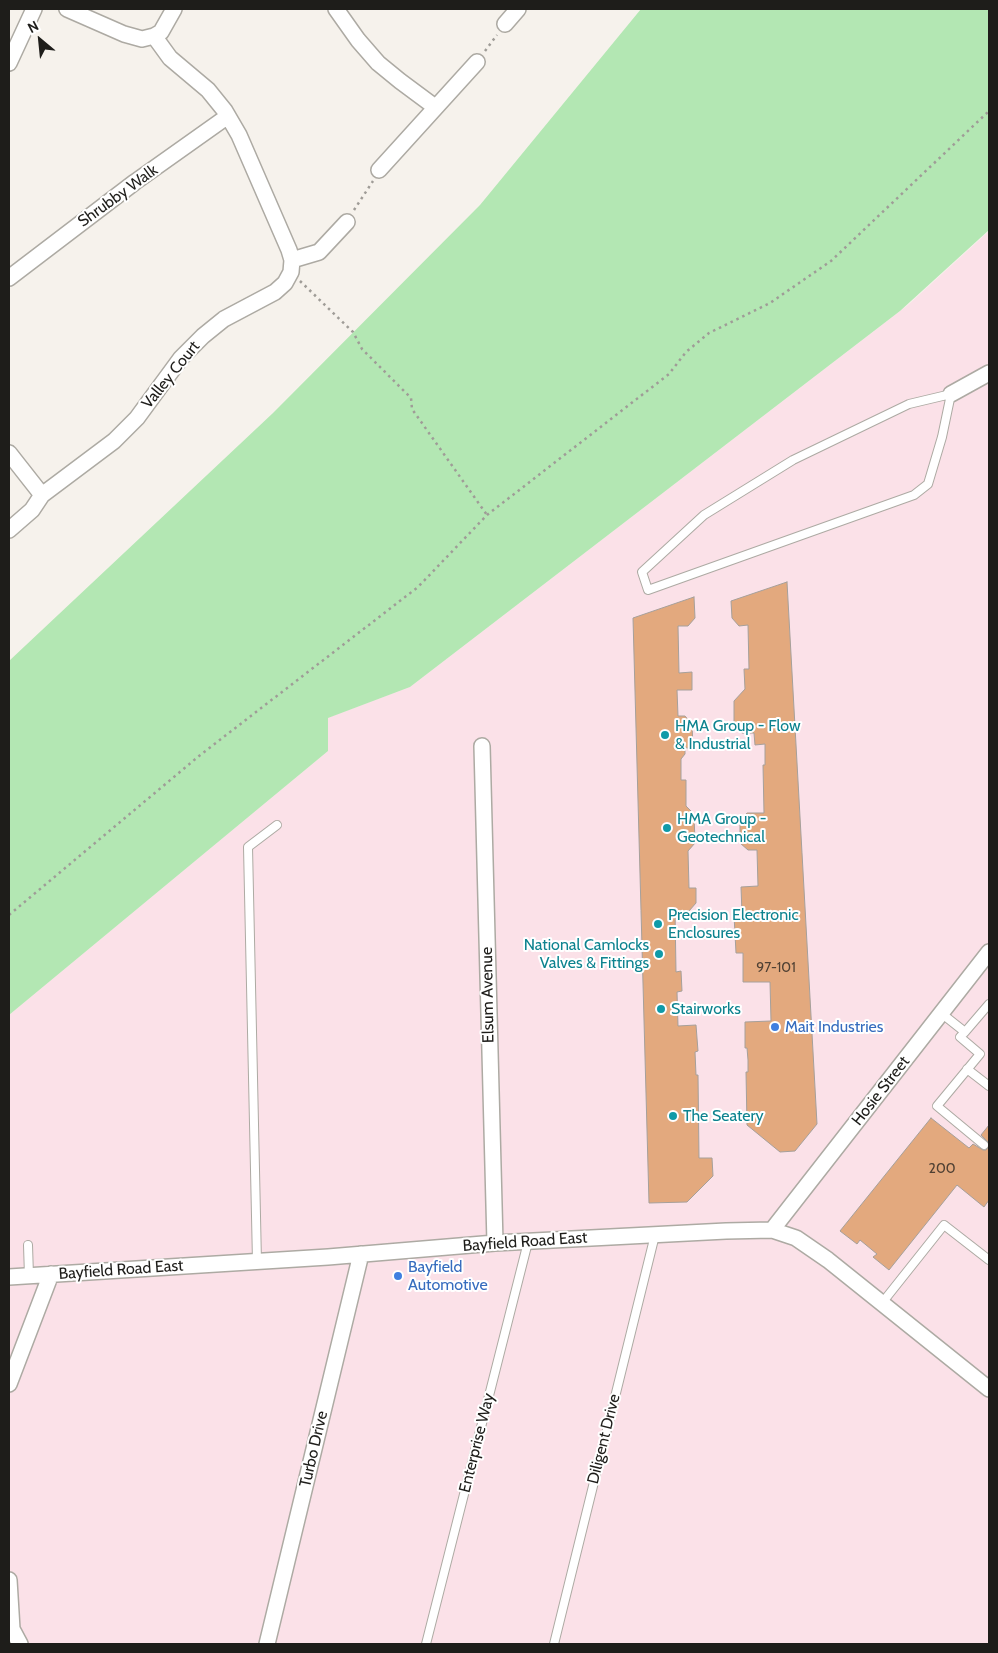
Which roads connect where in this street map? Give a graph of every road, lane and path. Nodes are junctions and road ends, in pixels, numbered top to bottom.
1 (34, 9) edge
2 (67, 9) edge
3 (174, 9) edge
4 (336, 9) edge
5 (518, 9) edge
6 (505, 24) joint
7 (154, 36) junction
8 (477, 62) joint
9 (9, 63) edge
10 (435, 107) junction
11 (989, 111) edge
12 (228, 116) junction
13 (380, 170) joint
14 (347, 222) joint
15 (292, 266) junction
16 (9, 278) edge
17 (989, 373) edge
18 (951, 394) junction
19 (9, 453) edge
20 (42, 495) junction
21 (487, 515) junction
22 (9, 530) edge
23 (482, 746) dead end
24 (277, 825) dead end
25 (9, 914) edge
26 (989, 952) edge
27 (989, 1004) edge
28 (941, 1013) junction
29 (965, 1032) junction
30 (967, 1069) junction
31 (989, 1086) edge
32 (984, 1145) dead end
33 (772, 1230) junction
34 (655, 1234) junction
35 (528, 1242) junction
36 (495, 1243) junction
37 (28, 1245) dead end
38 (361, 1254) junction
39 (989, 1260) edge
40 (257, 1262) junction
41 (51, 1274) junction
42 (29, 1276) junction
43 (9, 1277) edge
44 (882, 1303) junction
45 (9, 1384) edge
46 (989, 1389) edge
47 (9, 1580) edge
48 (20, 1644) edge
49 (267, 1644) edge
50 (426, 1644) edge
51 (554, 1644) edge

1 - 9 street
2 - 7 street
3 - 7 street
4 - 10 street
5 - 6 street
6 - 8 path
7 - 12 street
8 - 10 street
10 - 13 street
11 - 21 path
12 - 15 street
12 - 16 street, Shrubby Walk
13 - 14 path
14 - 15 street
15 - 20 street, Valley Court
15 - 21 path
17 - 18 street
18 - 18 lane
19 - 20 street
20 - 22 street, Valley Court
21 - 25 path
23 - 36 street, Elsum Avenue
24 - 40 lane
26 - 28 street, Hosie Street
27 - 29 lane
28 - 29 lane
28 - 33 street, Hosie Street
29 - 30 lane
30 - 31 lane
30 - 32 lane
33 - 34 street, Bayfield Road East
33 - 44 street, Bayfield Road East
34 - 35 street, Bayfield Road East
34 - 51 lane, Diligent Drive
35 - 36 street, Bayfield Road East
35 - 50 lane, Enterprise Way
36 - 38 street, Bayfield Road East
37 - 42 lane
38 - 40 street, Bayfield Road East
38 - 49 street, Turbo Drive
39 - 44 lane
40 - 41 street, Bayfield Road East
41 - 42 street, Bayfield Road East
41 - 45 street
42 - 43 street, Bayfield Road East
44 - 46 street, Bayfield Road East
47 - 48 street

